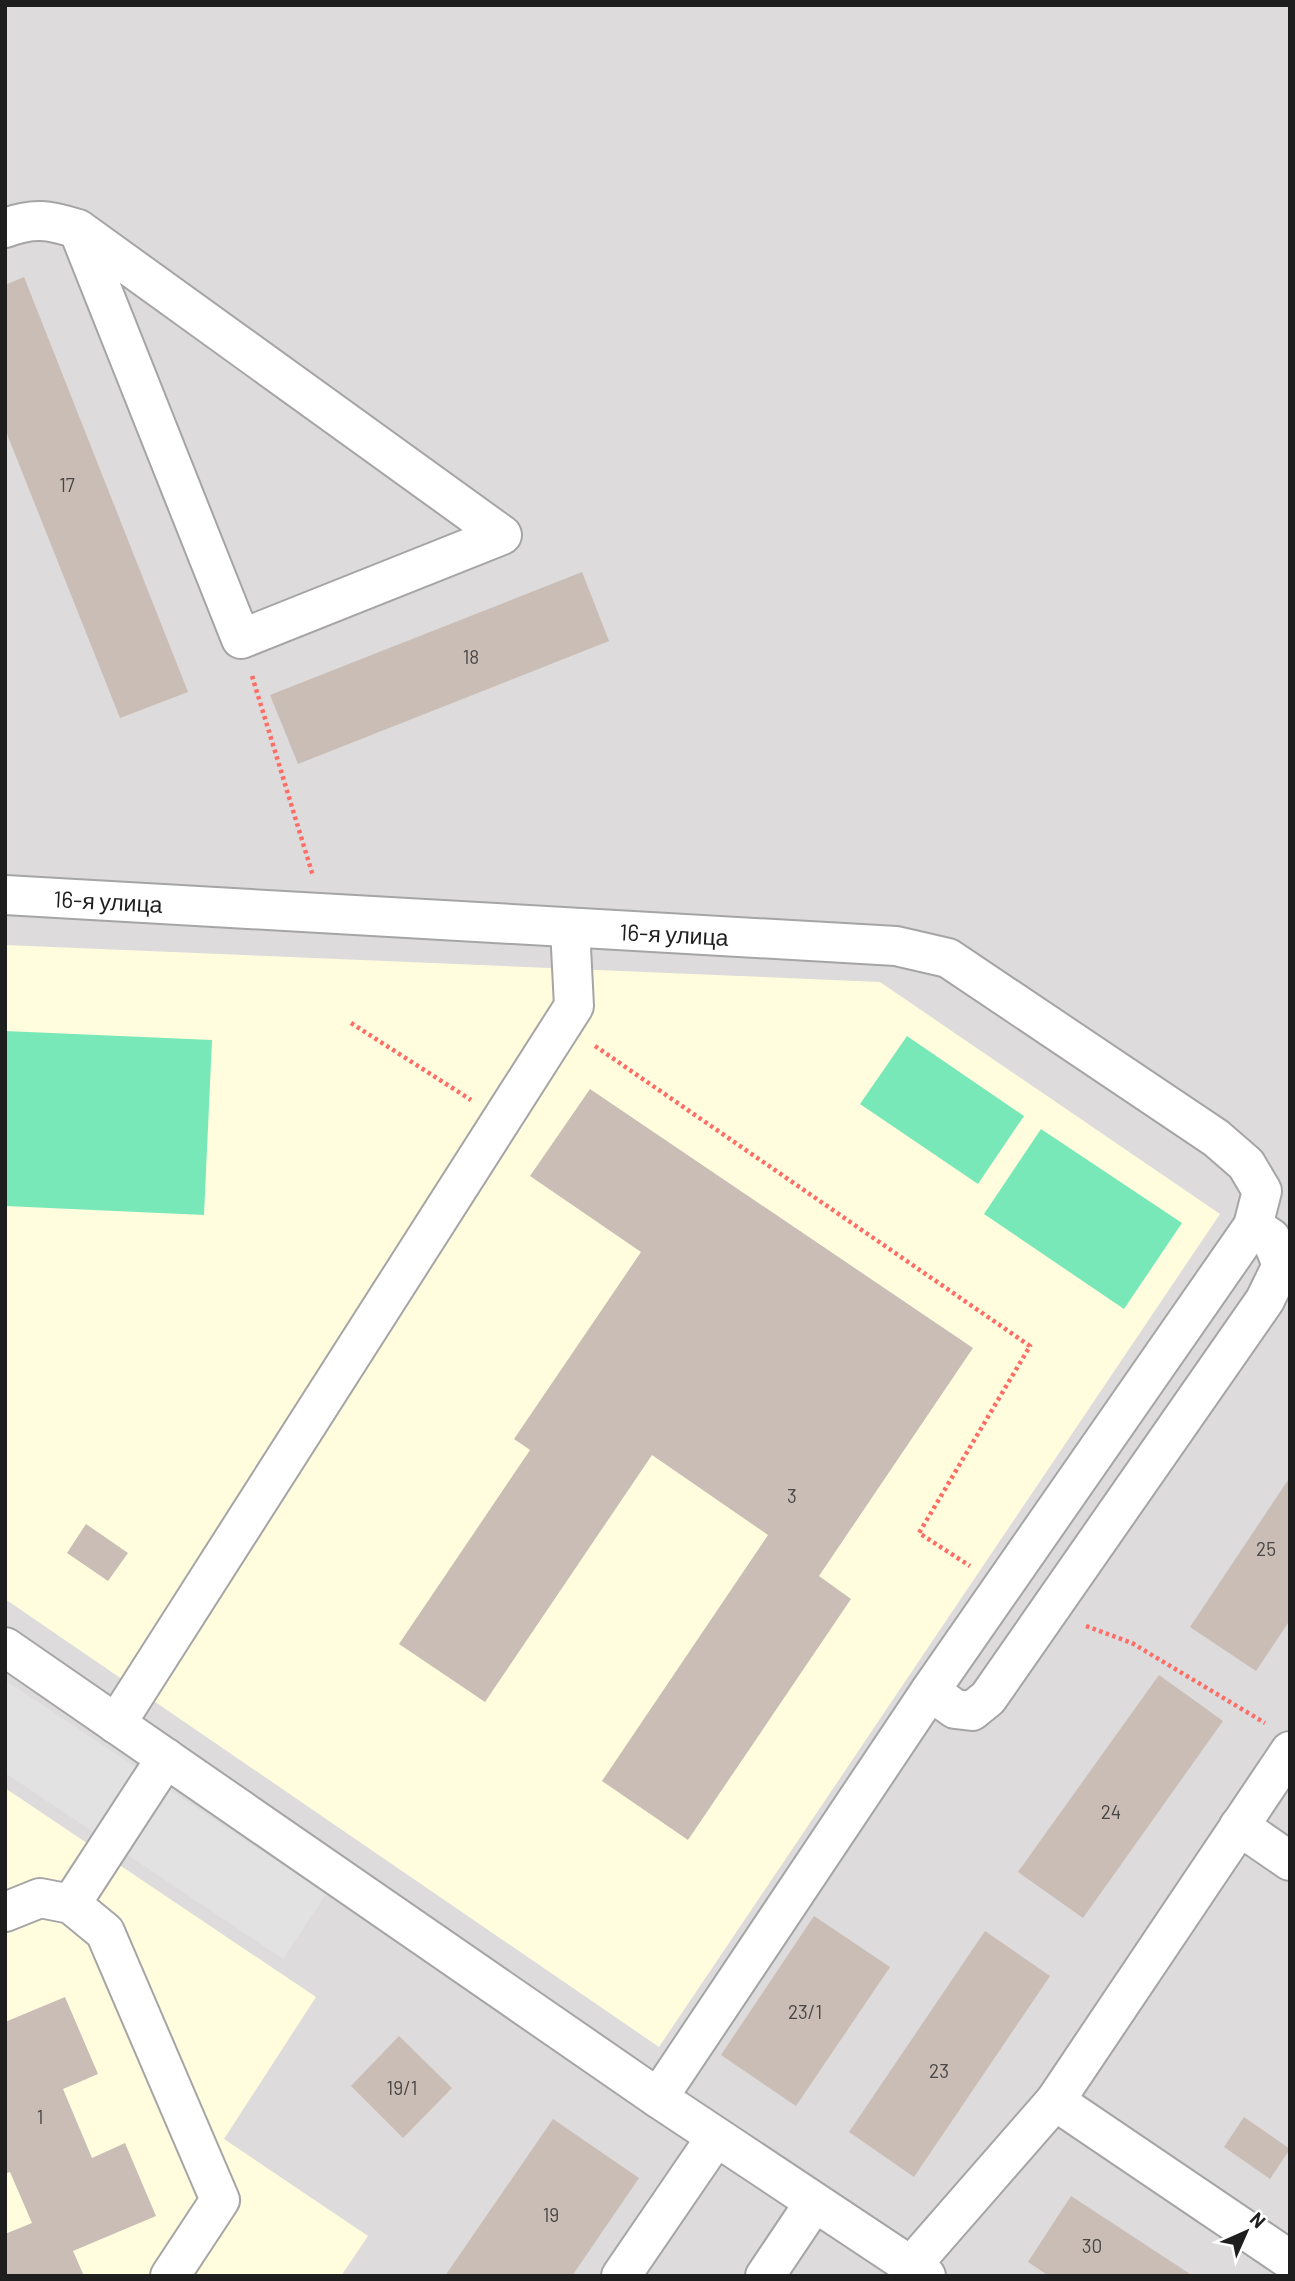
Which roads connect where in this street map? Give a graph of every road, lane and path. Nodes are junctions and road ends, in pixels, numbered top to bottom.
1 (5, 228) edge
2 (78, 229) junction
3 (241, 639) junction
4 (5, 895) edge
5 (324, 914) junction
6 (570, 928) junction
7 (574, 1006) junction
8 (351, 1023) dead end
9 (502, 1120) junction
10 (1257, 1208) junction
11 (1002, 1586) junction
12 (1048, 1613) junction
13 (5, 1647) edge
14 (930, 1691) junction
15 (117, 1724) junction
16 (1278, 1738) edge
17 (166, 1758) junction
18 (1239, 1826) junction
19 (1290, 1861) edge
20 (71, 1904) junction
21 (5, 1912) edge
22 (657, 2098) junction
23 (1055, 2101) junction
24 (716, 2137) junction
25 (814, 2203) junction
26 (1290, 2260) edge
27 (919, 2271) edge
28 (170, 2276) edge
29 (621, 2276) edge
30 (765, 2276) edge

1 - 2 street
2 - 3 street
2 - 3 street
3 - 5 path
4 - 5 street, 16-я улица
5 - 6 street, 16-я улица
6 - 7 street
6 - 10 street, 16-я улица
7 - 9 street
7 - 11 path
8 - 9 path
9 - 15 street
10 - 11 street
10 - 12 street, 16-я улица
11 - 14 street
12 - 14 street, 16-я улица
12 - 16 path
13 - 15 street
14 - 22 street
15 - 17 street
16 - 18 street
17 - 20 street
17 - 22 street
18 - 19 street
18 - 23 street
20 - 21 street
20 - 28 street
22 - 24 street
23 - 26 street
23 - 27 street
24 - 25 street
24 - 29 street
25 - 27 street
25 - 30 street

